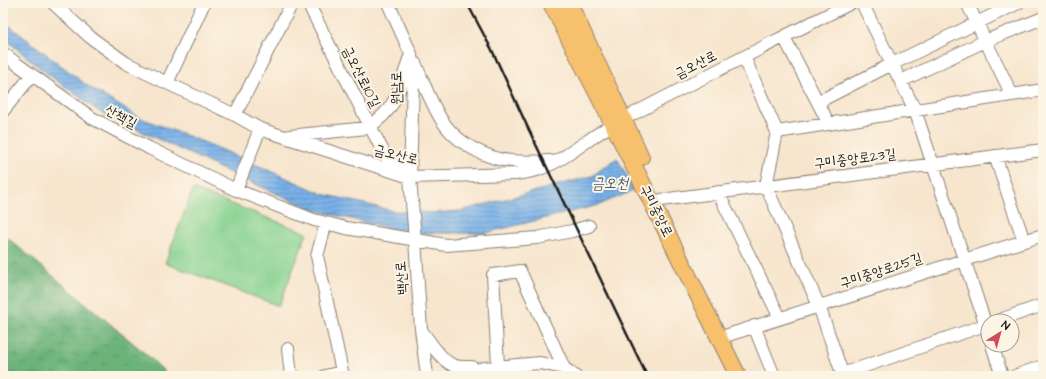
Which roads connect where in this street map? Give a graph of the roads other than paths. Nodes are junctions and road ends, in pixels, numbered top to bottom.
1 (53, 3) edge
2 (204, 3) edge
3 (292, 3) edge
4 (308, 3) edge
5 (388, 3) edge
6 (551, 3) edge
7 (569, 3) edge
8 (851, 3) edge
9 (862, 3) edge
10 (967, 3) edge
11 (1018, 3) edge
12 (1043, 18) edge
13 (977, 24) junction
14 (784, 37) junction
15 (985, 41) junction
16 (3, 53) edge
17 (411, 54) junction
18 (744, 57) junction
19 (892, 64) junction
20 (32, 75) junction
21 (901, 81) junction
22 (167, 83) junction
23 (1043, 90) edge
24 (1012, 95) junction
25 (818, 102) junction
26 (915, 110) junction
27 (3, 111) edge
28 (235, 115) junction
29 (618, 122) junction
30 (829, 124) junction
31 (370, 126) junction
32 (260, 129) junction
33 (777, 132) junction
34 (284, 137) junction
35 (1043, 150) edge
36 (995, 156) junction
37 (557, 161) junction
38 (934, 164) junction
39 (410, 177) junction
40 (766, 186) junction
41 (236, 190) junction
42 (718, 192) junction
43 (661, 200) junction
44 (326, 223) junction
45 (589, 226) dead end
46 (1043, 235) edge
47 (415, 240) junction
48 (1024, 241) junction
49 (965, 260) junction
50 (1043, 305) edge
51 (819, 306) junction
52 (982, 313) edge
53 (1020, 313) edge
54 (780, 318) junction
55 (754, 326) junction
56 (421, 329) junction
57 (980, 329) edge
58 (728, 335) junction
59 (288, 349) dead end
60 (995, 353) edge
61 (498, 366) junction
62 (1043, 366) edge
63 (564, 368) junction
64 (343, 374) edge
65 (842, 375) edge
66 (291, 376) edge
67 (325, 376) edge
68 (427, 376) edge
69 (456, 376) edge
70 (575, 376) edge
71 (738, 376) edge
72 (748, 376) edge
73 (774, 376) edge
74 (1002, 376) edge
75 (1015, 376) edge

1 - 22 street, 금오산로
2 - 22 street
3 - 28 street
4 - 31 street, 금오산로10길
5 - 17 street, 원남로
6 - 29 main road, 구미중앙로
7 - 29 main road, 구미중앙로
8 - 14 street, 금오산로
9 - 19 street
10 - 13 street
11 - 13 street
12 - 15 street
13 - 15 street
13 - 19 street
14 - 18 street, 금오산로
14 - 25 street
15 - 21 street
15 - 24 street
16 - 20 street, 산책길
17 - 31 street
17 - 37 street
17 - 39 street, 원남로
18 - 29 street, 금오산로
18 - 33 street
19 - 21 street
19 - 25 street
20 - 27 street
20 - 41 street, 산책길
21 - 26 street
22 - 28 street, 금오산로
23 - 24 street
24 - 26 street
25 - 30 street
26 - 30 street
26 - 38 street
28 - 32 street, 금오산로
29 - 37 street, 금오산로
29 - 43 main road, 구미중앙로
29 - 71 main road, 구미중앙로
30 - 33 street
31 - 34 street
31 - 39 street, 금오산로10길
32 - 34 street, 금오산로
32 - 41 street
33 - 40 street
34 - 39 street, 금오산로
35 - 36 street, 구미중앙로23길
36 - 38 street, 구미중앙로23길
36 - 48 street
37 - 39 street, 금오산로
38 - 40 street, 구미중앙로23길
38 - 49 street
39 - 47 street, 백산로
40 - 42 street, 구미중앙로23길
40 - 51 street
41 - 44 street, 산책길
42 - 43 street, 구미중앙로23길
42 - 54 street
43 - 58 main road, 구미중앙로
44 - 47 street, 산책길
44 - 64 street
45 - 47 street, 산책길
46 - 48 street, 구미중앙로25길
47 - 56 street, 백산로
48 - 49 street, 구미중앙로25길
49 - 51 street, 구미중앙로25길
49 - 52 street
50 - 53 street
51 - 54 street, 구미중앙로25길
51 - 65 street
54 - 55 street, 구미중앙로25길
55 - 58 street, 구미중앙로25길
55 - 73 street
56 - 61 street
56 - 68 street, 백산로
57 - 65 street
58 - 72 main road, 구미중앙로
59 - 66 street
60 - 74 street
61 - 63 street
61 - 63 street
61 - 69 street
62 - 75 street
63 - 70 street
64 - 67 street

